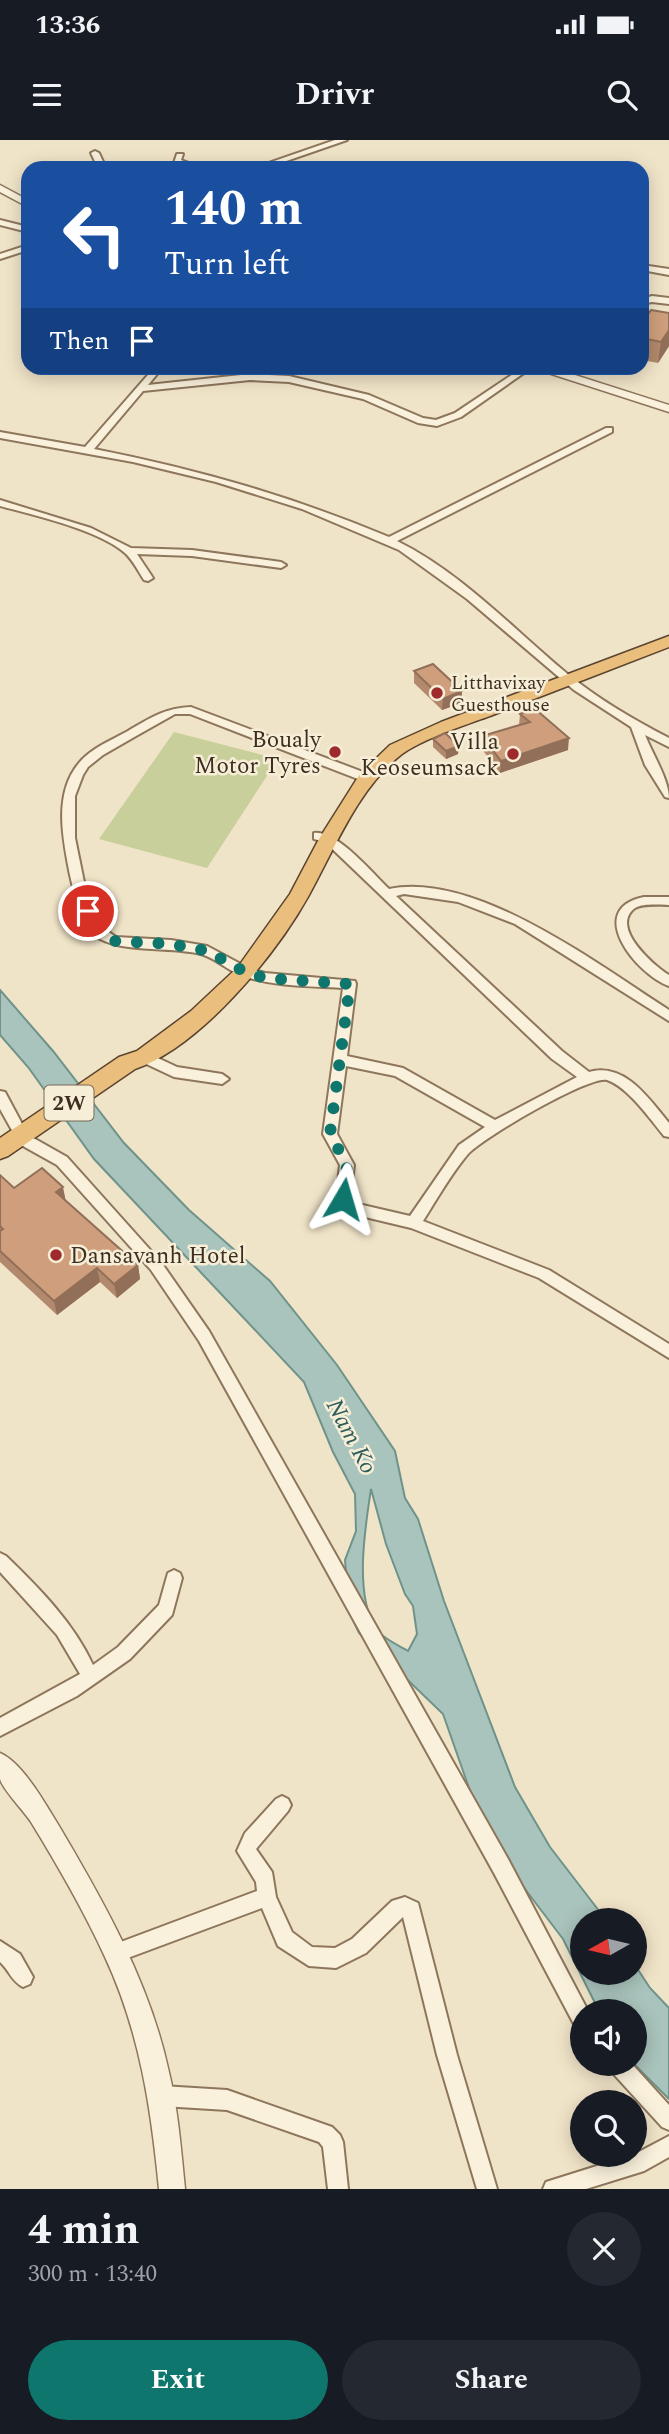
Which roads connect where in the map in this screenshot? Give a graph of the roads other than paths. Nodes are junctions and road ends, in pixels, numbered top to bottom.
1 (343, 140) edge
2 (95, 153) dead end
3 (180, 156) dead end
4 (99, 161) edge
5 (177, 161) edge
6 (284, 161) edge
7 (0, 188) edge
8 (21, 200) edge
9 (0, 222) edge
10 (21, 228) edge
11 (21, 250) edge
12 (0, 257) edge
13 (649, 268) edge
14 (669, 272) edge
15 (649, 300) edge
16 (669, 301) edge
17 (152, 375) edge
18 (517, 375) edge
19 (565, 375) edge
20 (139, 390) junction
21 (669, 408) edge
22 (609, 430) dead end
23 (0, 435) edge
24 (88, 450) junction
25 (0, 503) edge
26 (388, 542) junction
27 (129, 551) junction
28 (281, 565) dead end
29 (148, 578) dead end
30 (669, 635) edge
31 (669, 641) edge
32 (565, 677) junction
33 (636, 726) junction
34 (669, 743) edge
35 (361, 776) junction
36 (669, 794) edge
37 (323, 838) junction
38 (389, 893) junction
39 (669, 901) edge
40 (240, 969) junction
41 (669, 981) edge
42 (669, 1016) edge
43 (340, 1060) junction
44 (128, 1065) junction
45 (587, 1077) junction
46 (222, 1079) dead end
47 (0, 1096) edge
48 (495, 1126) junction
49 (669, 1132) edge
50 (21, 1135) junction
51 (0, 1150) edge
52 (413, 1223) junction
53 (669, 1352) edge
54 (0, 1561) edge
55 (174, 1578) dead end
56 (90, 1677) junction
57 (0, 1727) edge
58 (0, 1764) edge
59 (282, 1805) dead end
60 (267, 1897) junction
61 (0, 1950) edge
62 (117, 1953) junction
63 (23, 1977) dead end
64 (571, 1999) edge
65 (629, 2076) edge
66 (162, 2096) junction
67 (669, 2120) edge
68 (669, 2146) edge
69 (172, 2189) edge
70 (338, 2189) edge
71 (487, 2189) edge
72 (553, 2189) edge

1 - 6 street
2 - 4 street
3 - 5 street
7 - 8 street
9 - 10 street
11 - 12 street
13 - 14 street
15 - 16 street
17 - 20 street
18 - 20 street
19 - 21 street
20 - 24 street
22 - 26 street
23 - 24 street
24 - 26 street
25 - 27 street
26 - 32 street
27 - 28 street
27 - 29 street
30 - 32 highway, 2W
31 - 32 highway, 2W
32 - 33 street
32 - 35 highway, 2W
33 - 34 street
33 - 36 street
35 - 37 highway, 2W
35 - 40 street
37 - 38 street
37 - 40 highway, 2W
38 - 42 street
38 - 45 street
39 - 41 street
40 - 43 street
40 - 44 highway, 2W
43 - 48 street
43 - 52 street
44 - 46 street
44 - 50 highway, 2W
45 - 48 street
45 - 49 street
47 - 50 street
48 - 52 street
50 - 51 highway, 2W
50 - 64 street
52 - 53 street
54 - 56 street
55 - 56 street
56 - 57 street
58 - 62 street
59 - 60 street
60 - 62 street
60 - 71 street
61 - 63 street
62 - 66 street
65 - 67 street
66 - 69 street
66 - 70 street
68 - 72 street

